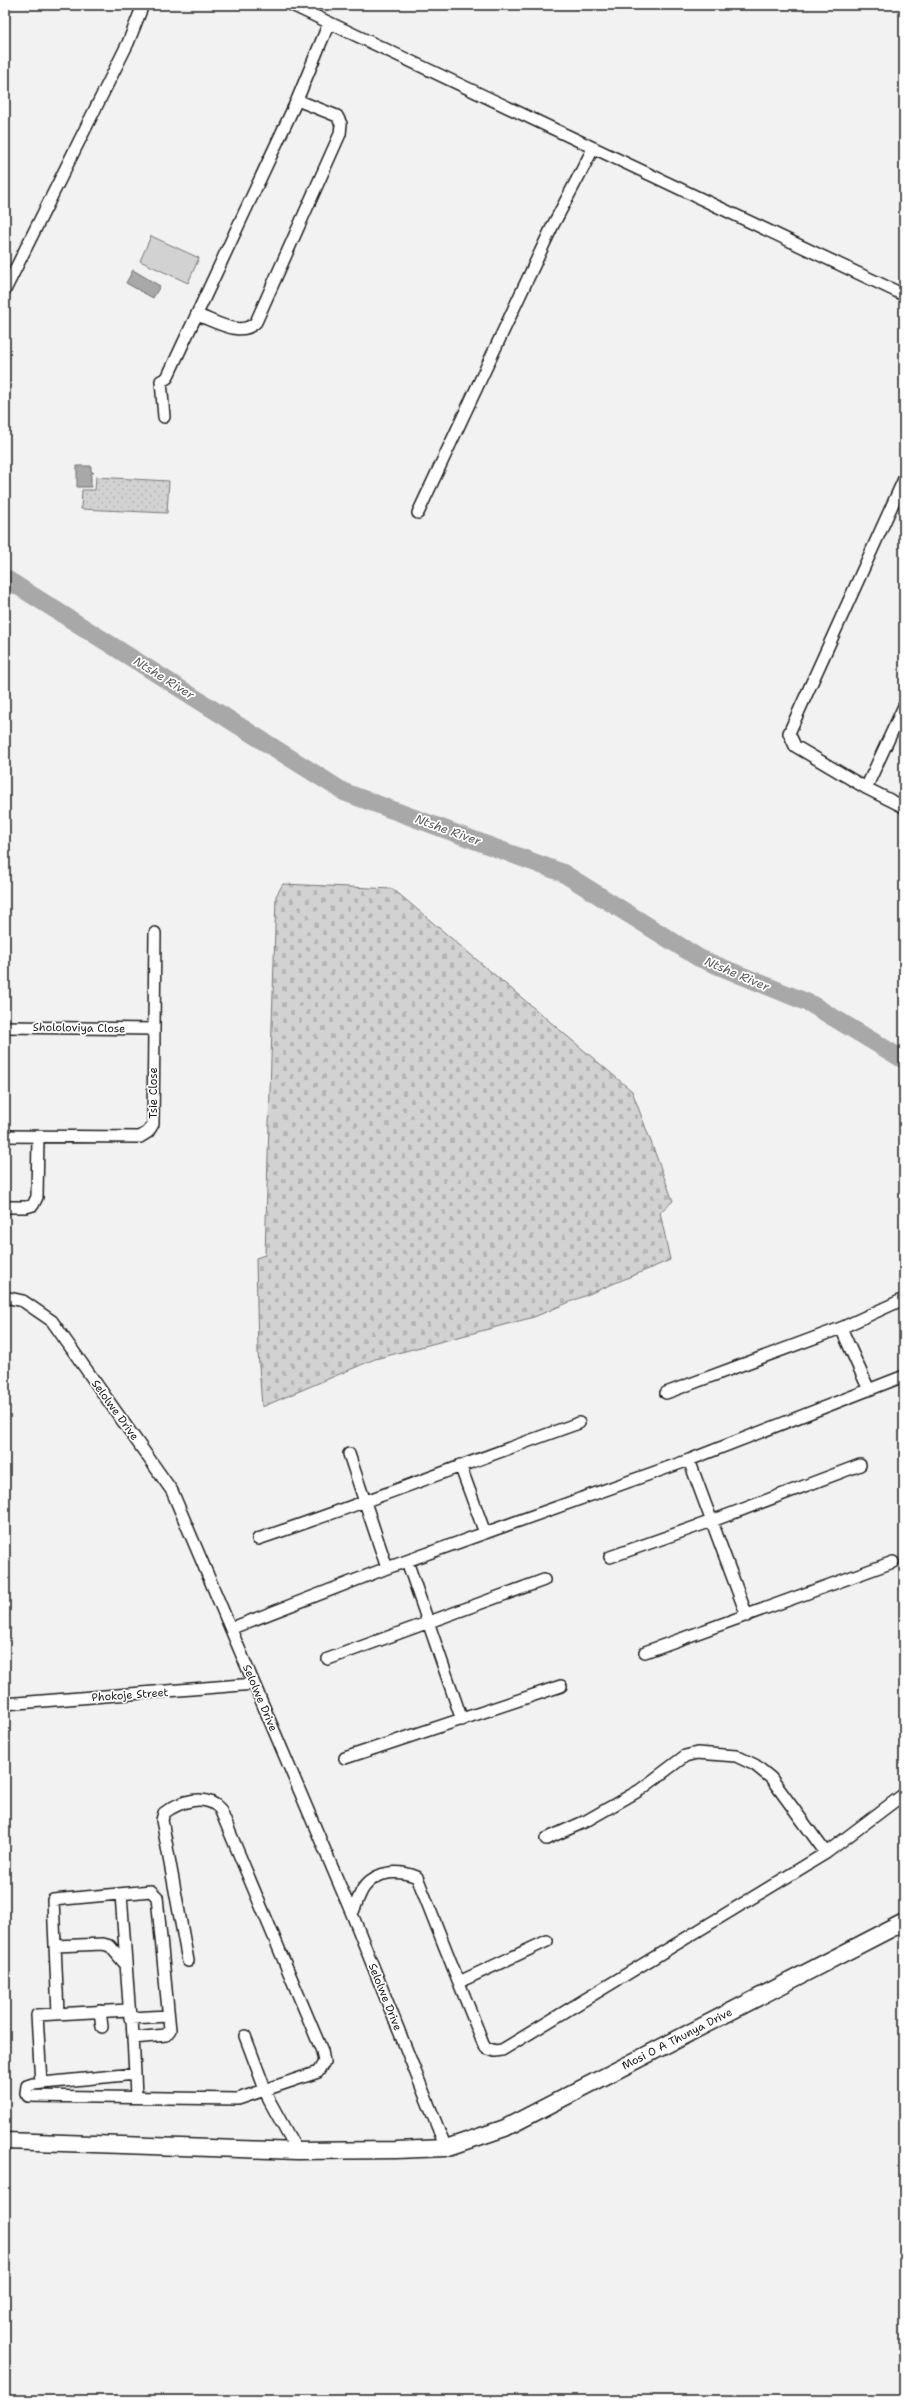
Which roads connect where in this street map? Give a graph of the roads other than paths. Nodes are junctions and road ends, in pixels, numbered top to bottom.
1 (143, 5) edge
2 (292, 5) edge
3 (329, 23) junction
4 (297, 100) junction
5 (593, 149) junction
6 (5, 290) edge
7 (904, 295) edge
8 (197, 315) junction
9 (164, 417) dead end
10 (904, 479) edge
11 (418, 513) dead end
12 (904, 706) edge
13 (866, 788) junction
14 (904, 807) edge
15 (155, 932) dead end
16 (5, 1027) edge
17 (153, 1029) junction
18 (5, 1136) edge
19 (38, 1137) junction
20 (5, 1207) edge
21 (5, 1297) edge
22 (904, 1299) edge
23 (841, 1328) junction
24 (904, 1376) edge
25 (869, 1390) junction
26 (666, 1393) dead end
27 (579, 1423) dead end
28 (349, 1454) dead end
29 (689, 1460) junction
30 (460, 1465) junction
31 (860, 1465) dead end
32 (366, 1502) junction
33 (712, 1521) junction
34 (485, 1533) junction
35 (258, 1539) dead end
36 (610, 1557) dead end
37 (407, 1561) junction
38 (893, 1562) dead end
39 (387, 1568) junction
40 (544, 1580) dead end
41 (747, 1616) junction
42 (429, 1622) junction
43 (232, 1628) junction
44 (645, 1652) dead end
45 (328, 1660) dead end
46 (254, 1684) junction
47 (561, 1686) dead end
48 (5, 1704) edge
49 (462, 1720) junction
50 (345, 1758) dead end
51 (904, 1794) edge
52 (546, 1839) dead end
53 (826, 1853) junction
54 (121, 1894) junction
55 (352, 1914) junction
56 (904, 1922) edge
57 (547, 1941) dead end
58 (55, 1946) junction
59 (188, 1961) dead end
60 (126, 1965) junction
61 (459, 1982) junction
62 (100, 2011) junction
63 (58, 2013) junction
64 (130, 2014) junction
65 (168, 2016) junction
66 (102, 2027) dead end
67 (245, 2036) dead end
68 (133, 2038) junction
69 (135, 2074) junction
70 (81, 2079) junction
71 (41, 2084) junction
72 (267, 2089) junction
73 (83, 2097) junction
74 (136, 2097) junction
75 (5, 2141) edge
76 (446, 2148) junction
77 (297, 2151) junction

1 - 6 street
2 - 3 street
3 - 4 street
3 - 5 street
4 - 8 street
4 - 8 street
5 - 7 street
5 - 11 street
8 - 9 street
10 - 13 street
12 - 13 street
13 - 14 street
15 - 17 street, Tsie Close
16 - 17 street, Shololoviya Close
17 - 19 street, Tsie Close
18 - 19 street, Tsie Close
19 - 20 street
21 - 43 street, Selolwe Drive
22 - 23 street
23 - 25 street
23 - 26 street
24 - 25 street
25 - 29 street
27 - 30 street
28 - 32 street
29 - 33 street
29 - 34 street
30 - 32 street
30 - 34 street
31 - 33 street
32 - 35 street
32 - 39 street
33 - 36 street
33 - 41 street
34 - 37 street
37 - 39 street
37 - 42 street
38 - 41 street
39 - 43 street
40 - 42 street
41 - 44 street
42 - 45 street
42 - 49 street
43 - 46 street, Selolwe Drive
46 - 48 street, Phokoje Street
46 - 55 street, Selolwe Drive
47 - 49 street
49 - 50 street
51 - 53 street
52 - 53 street
53 - 61 street
54 - 58 street
54 - 60 street
54 - 65 street
55 - 61 street
55 - 76 street, Selolwe Drive
56 - 76 street, Mosi O A Thunya Drive
57 - 61 street
58 - 60 street
58 - 63 street
59 - 72 street
60 - 64 street
62 - 63 street
62 - 64 street
62 - 66 street
63 - 71 street
64 - 65 street
64 - 68 street
65 - 68 street
67 - 72 street
68 - 69 street
69 - 70 street
69 - 74 street
70 - 71 street
70 - 73 street
71 - 73 street
72 - 74 street
72 - 77 street
73 - 74 street
75 - 77 street, Mosi O A Thunya Drive
76 - 77 street, Mosi O A Thunya Drive

